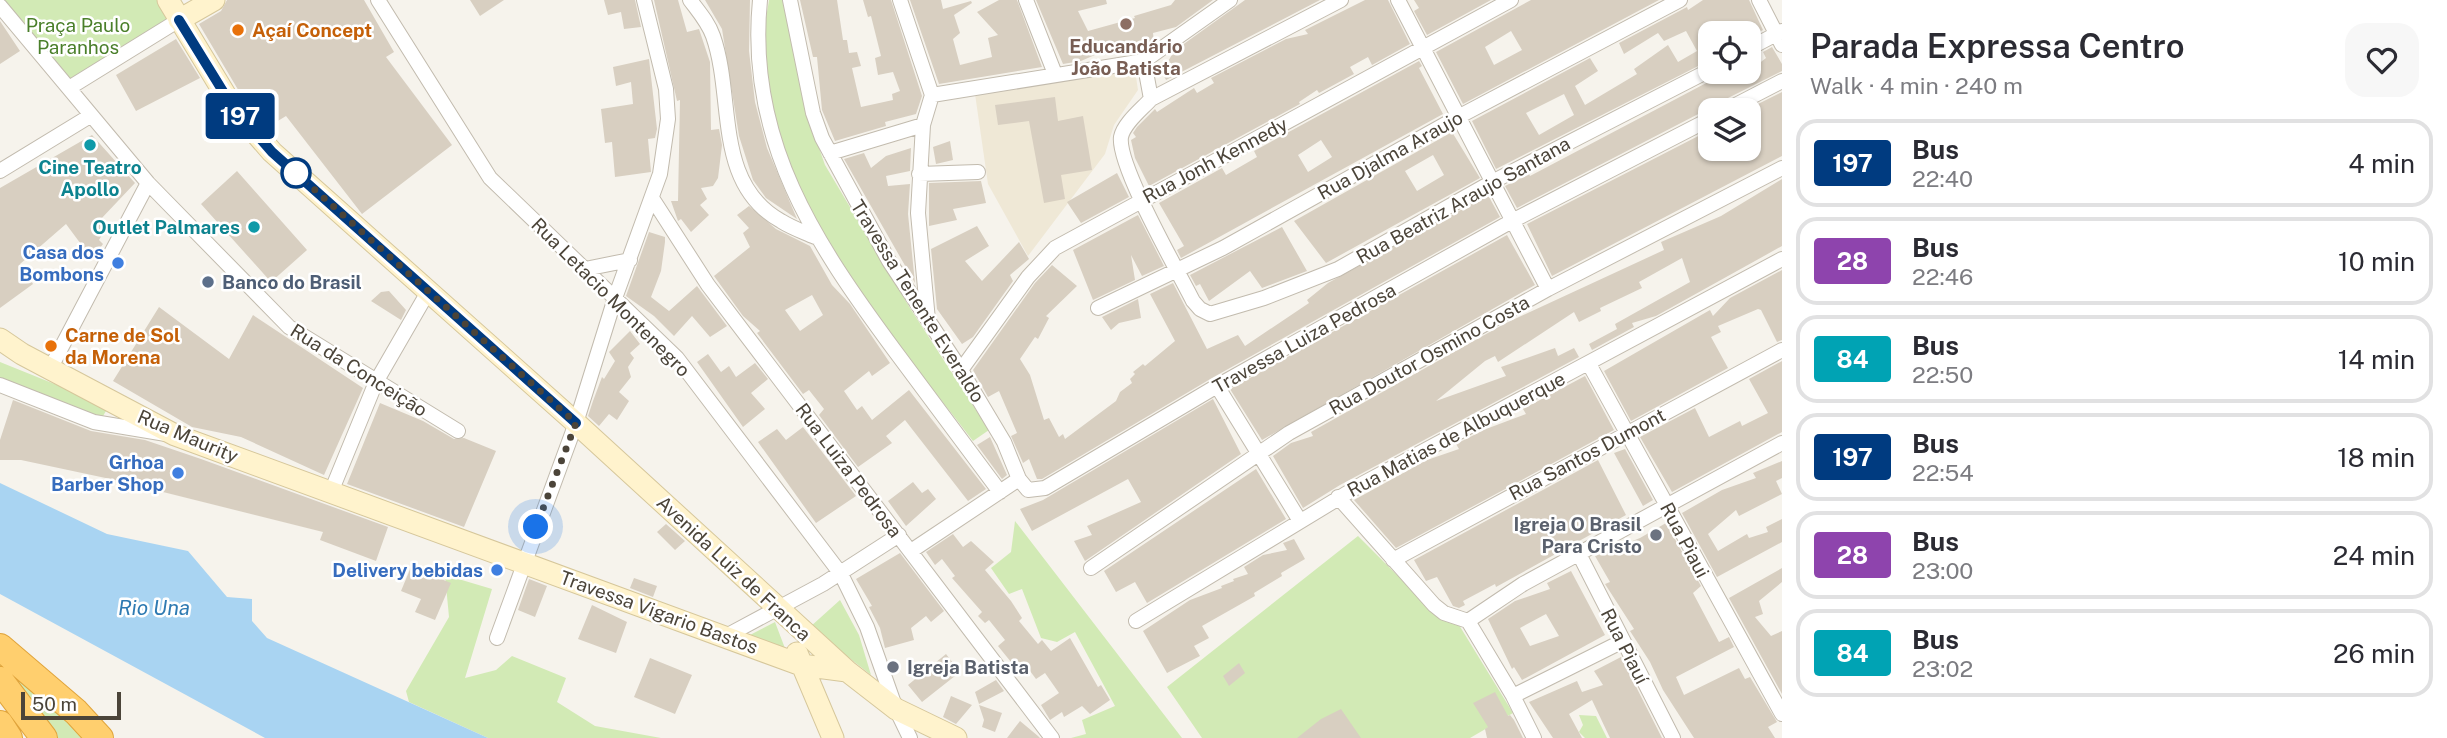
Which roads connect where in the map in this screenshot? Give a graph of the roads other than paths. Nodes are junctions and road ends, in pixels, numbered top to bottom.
1 (168, 0) edge
2 (214, 0) edge
3 (378, 0) edge
4 (644, 0) edge
5 (690, 0) edge
6 (760, 0) edge
7 (790, 0) edge
8 (900, 0) edge
9 (1027, 0) edge
10 (1340, 0) edge
11 (1398, 0) edge
12 (1511, 0) edge
13 (1680, 0) edge
14 (1759, 0) edge
15 (1221, 2) edge
16 (0, 6) edge
17 (179, 20) junction
18 (1780, 37) edge
19 (1761, 44) edge
20 (1422, 47) junction
21 (1144, 61) junction
22 (1055, 74) junction
23 (1698, 76) edge
24 (1782, 81) edge
25 (69, 88) junction
26 (932, 95) junction
27 (1749, 98) edge
28 (1151, 99) junction
29 (90, 116) junction
30 (1458, 117) junction
31 (923, 125) junction
32 (1698, 125) edge
33 (831, 153) junction
34 (1782, 168) edge
35 (0, 172) edge
36 (978, 172) dead end
37 (919, 174) junction
38 (1492, 182) junction
39 (148, 183) junction
40 (652, 198) junction
41 (1142, 199) junction
42 (1512, 221) junction
43 (816, 237) junction
44 (1781, 259) edge
45 (630, 260) junction
46 (585, 269) junction
47 (1178, 270) junction
48 (1548, 289) junction
49 (428, 292) junction
50 (615, 299) junction
51 (1098, 308) dead end
52 (929, 324) junction
53 (1641, 327) dead end
54 (0, 339) edge
55 (1782, 350) edge
56 (1589, 364) junction
57 (50, 369) junction
58 (961, 370) junction
59 (376, 382) junction
60 (0, 385) edge
61 (1217, 386) junction
62 (576, 423) junction
63 (458, 431) dead end
64 (1627, 433) junction
65 (175, 435) junction
66 (1782, 443) edge
67 (1258, 453) junction
68 (1019, 479) junction
69 (331, 492) junction
70 (1000, 492) junction
71 (1338, 497) junction
72 (1666, 506) junction
73 (1300, 521) junction
74 (899, 535) junction
75 (911, 551) junction
76 (1579, 554) junction
77 (1393, 561) junction
78 (523, 563) junction
79 (1091, 568) dead end
80 (841, 573) junction
81 (781, 614) junction
82 (1136, 621) dead end
83 (1468, 621) junction
84 (728, 635) junction
85 (497, 638) dead end
86 (1623, 641) junction
87 (0, 647) edge
88 (801, 664) junction
89 (847, 671) junction
90 (0, 680) edge
91 (1513, 696) junction
92 (896, 709) junction
93 (1782, 714) edge
94 (0, 724) edge
95 (9, 738) edge
96 (44, 738) edge
97 (100, 738) edge
98 (833, 738) edge
99 (910, 738) edge
100 (956, 738) edge
101 (1052, 738) edge
102 (1534, 738) edge
103 (1673, 738) edge

1 - 17 main road, Avenida Luiz de Franca
2 - 17 main road
3 - 46 street, Rua Letacio Montenegro
4 - 40 street
5 - 43 street
6 - 43 street
7 - 33 street, Travessa Tenente Everaldo
8 - 26 street
9 - 22 street
10 - 28 street
11 - 20 street
12 - 20 street, Rua Jonh Kennedy
13 - 30 street, Rua Djalma Araujo
14 - 18 street
15 - 21 street
16 - 25 street, Rua da Conceição
17 - 25 street
17 - 49 main road, Avenida Luiz de Franca
18 - 19 street
20 - 30 street
20 - 41 street, Rua Jonh Kennedy
21 - 22 street
21 - 28 street
22 - 26 street
23 - 38 street, Rua Beatriz Araujo Santana
24 - 27 street
25 - 29 street, Rua da Conceição
26 - 31 street
28 - 41 street
29 - 35 street
29 - 39 street, Rua da Conceição
30 - 38 street
30 - 47 street, Rua Djalma Araujo
31 - 33 street
31 - 37 street
32 - 42 street, Travessa Luiza Pedrosa
33 - 52 street, Travessa Tenente Everaldo
34 - 48 street, Rua Doutor Osmino Costa
36 - 37 street
37 - 52 street
38 - 42 street
38 - 47 street, Rua Beatriz Araujo Santana
39 - 57 street
39 - 59 street, Rua da Conceição
40 - 45 street
40 - 74 street, Rua Luiza Pedrosa
41 - 47 street
41 - 58 street, Rua Jonh Kennedy
42 - 48 street
42 - 61 street, Travessa Luiza Pedrosa
43 - 70 street
44 - 53 street
44 - 56 street, Rua Matias de Albuquerque
45 - 46 street
45 - 50 street
46 - 50 street, Rua Letacio Montenegro
47 - 51 street, Rua Djalma Araujo
48 - 67 street, Rua Doutor Osmino Costa
49 - 59 street
49 - 62 main road, Avenida Luiz de Franca
50 - 62 street
50 - 80 street, Rua Letacio Montenegro
52 - 58 street, Travessa Tenente Everaldo
54 - 57 main road
55 - 64 street, Rua Santos Dumont
56 - 64 street, Rua Piaui
56 - 71 street, Rua Matias de Albuquerque
57 - 65 main road, Rua Maurity
58 - 68 street, Travessa Tenente Everaldo
59 - 63 street, Rua da Conceição
59 - 69 street
60 - 65 street
61 - 67 street
61 - 68 street, Travessa Luiza Pedrosa
62 - 78 street
62 - 81 main road, Avenida Luiz de Franca
64 - 72 street, Rua Piaui
64 - 77 street, Rua Santos Dumont
65 - 69 main road, Rua Maurity
66 - 72 street
67 - 73 street
67 - 79 street, Rua Doutor Osmino Costa
68 - 70 street
69 - 78 main road, Travessa Vigario Bastos
70 - 75 street
71 - 73 street, Rua Matias de Albuquerque
71 - 77 street
72 - 76 street
72 - 93 street, Rua Piaui
73 - 82 street, Rua Matias de Albuquerque
74 - 75 street, Rua Luiza Pedrosa
74 - 80 street
75 - 101 street, Rua Luiza Pedrosa
76 - 83 street
76 - 86 street, Rua Piauí
77 - 83 street
78 - 84 main road, Travessa Vigario Bastos
78 - 85 street
80 - 81 street
80 - 92 street, Rua Letacio Montenegro
81 - 84 street
81 - 88 main road
81 - 89 main road, Avenida Luiz de Franca
83 - 91 street
84 - 88 main road, Travessa Vigario Bastos
86 - 91 street
86 - 103 street, Rua Piauí
87 - 97 highway
88 - 89 main road, Travessa Vigario Bastos
88 - 98 main road
89 - 92 main road, Avenida Luiz de Franca
90 - 96 highway
91 - 102 street
92 - 99 street
92 - 100 main road, Avenida Luiz de Franca
94 - 95 highway

